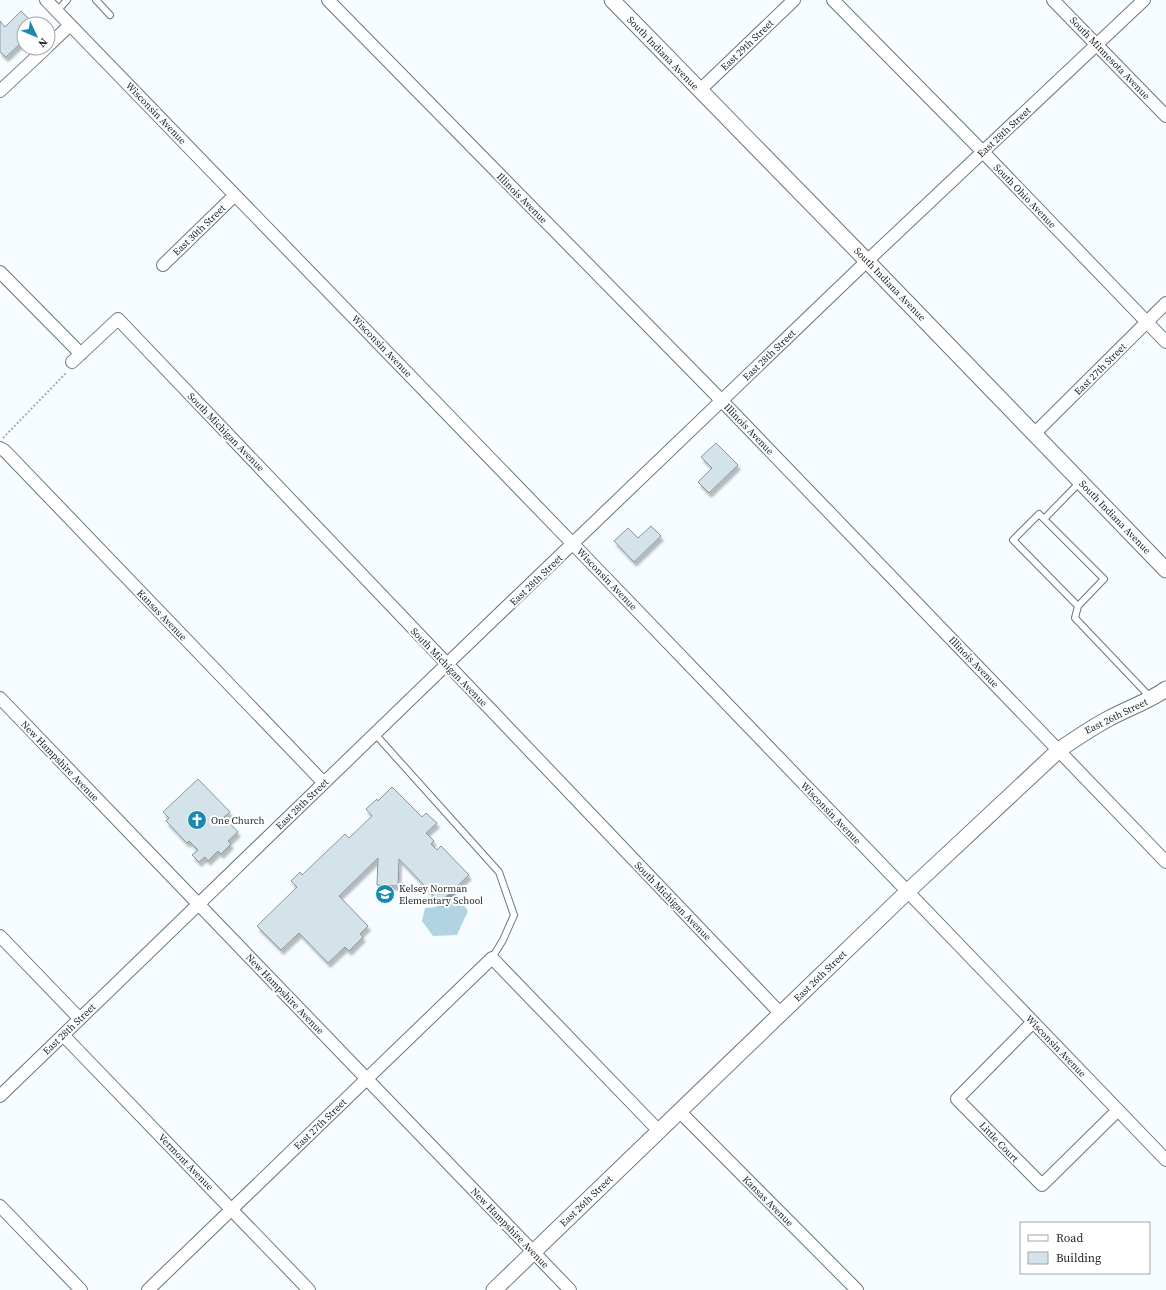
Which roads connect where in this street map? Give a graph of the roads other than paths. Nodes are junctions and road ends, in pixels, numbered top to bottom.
1 (46, 0) edge
2 (67, 0) edge
3 (96, 0) edge
4 (328, 0) edge
5 (612, 0) edge
6 (794, 0) edge
7 (833, 0) edge
8 (1053, 0) edge
9 (1144, 0) edge
10 (57, 11) junction
11 (110, 15) dead end
12 (70, 25) junction
13 (56, 38) edge
14 (1097, 45) junction
15 (37, 56) edge
16 (700, 90) junction
17 (0, 91) edge
18 (1166, 116) edge
19 (983, 152) junction
20 (235, 195) junction
21 (867, 261) junction
22 (163, 265) dead end
23 (0, 272) edge
24 (1166, 303) edge
25 (1147, 322) junction
26 (1166, 342) edge
27 (722, 401) junction
28 (1034, 434) junction
29 (0, 448) edge
30 (1080, 482) junction
31 (1044, 518) junction
32 (573, 544) junction
33 (1166, 570) edge
34 (1078, 606) junction
35 (447, 664) junction
36 (1166, 689) edge
37 (0, 698) edge
38 (1152, 699) junction
39 (375, 734) junction
40 (1059, 750) junction
41 (324, 783) junction
42 (1166, 862) edge
43 (907, 892) junction
44 (198, 904) junction
45 (0, 936) edge
46 (492, 958) junction
47 (781, 1014) junction
48 (80, 1019) junction
49 (1033, 1022) junction
50 (63, 1035) junction
51 (366, 1079) junction
52 (0, 1096) edge
53 (1118, 1110) junction
54 (680, 1112) junction
55 (659, 1131) junction
56 (1166, 1160) edge
57 (0, 1206) edge
58 (231, 1210) junction
59 (533, 1252) junction
60 (81, 1290) edge
61 (148, 1290) edge
62 (309, 1290) edge
63 (494, 1290) edge
64 (570, 1290) edge
65 (857, 1290) edge

1 - 10 street, Wisconsin Avenue
2 - 10 lane
3 - 11 lane
4 - 27 street, Illinois Avenue
5 - 16 street, South Indiana Avenue
6 - 16 street, East 29th Street
7 - 19 street, South Ohio Avenue
8 - 14 street, South Minnesota Avenue
9 - 14 street, East 28th Street
10 - 12 street, Wisconsin Avenue
12 - 13 street
12 - 20 street, Wisconsin Avenue
14 - 18 street, South Minnesota Avenue
14 - 19 street, East 28th Street
15 - 17 street
16 - 21 street, South Indiana Avenue
19 - 21 street, East 28th Street
19 - 25 street, South Ohio Avenue
20 - 22 street, East 30th Street
20 - 32 street, Wisconsin Avenue
21 - 27 street, East 28th Street
21 - 28 street, South Indiana Avenue
23 - 35 street, South Michigan Avenue
24 - 25 street, East 27th Street
25 - 26 street, South Ohio Avenue
25 - 28 street, East 27th Street
27 - 32 street, East 28th Street
27 - 40 street, Illinois Avenue
28 - 30 street, South Indiana Avenue
29 - 41 street, Kansas Avenue
30 - 31 lane
30 - 33 street, South Indiana Avenue
31 - 34 lane
31 - 34 lane
32 - 35 street, East 28th Street
32 - 43 street, Wisconsin Avenue
34 - 38 lane
35 - 39 street, East 28th Street
35 - 47 street, South Michigan Avenue
36 - 38 street, East 26th Street
37 - 44 street, New Hampshire Avenue
38 - 40 street, East 26th Street
39 - 41 street, East 28th Street
39 - 46 lane
40 - 42 street, Illinois Avenue
40 - 43 street, East 26th Street
41 - 44 street, East 28th Street
43 - 47 street, East 26th Street
43 - 49 street, Wisconsin Avenue
44 - 48 street, East 28th Street
44 - 51 street, New Hampshire Avenue
45 - 48 street
46 - 51 street, East 27th Street
46 - 55 street
47 - 54 street, East 26th Street
48 - 50 street, East 28th Street
49 - 53 street, Wisconsin Avenue
49 - 53 street, Little Court
50 - 52 street, East 28th Street
50 - 58 street, Vermont Avenue
51 - 58 street, East 27th Street
51 - 59 street, New Hampshire Avenue
53 - 56 street, Wisconsin Avenue
54 - 55 street, East 26th Street
54 - 65 street, Kansas Avenue
55 - 59 street, East 26th Street
57 - 60 street
58 - 61 street, East 27th Street
58 - 62 street, Vermont Avenue
59 - 63 street, East 26th Street
59 - 64 street, New Hampshire Avenue

